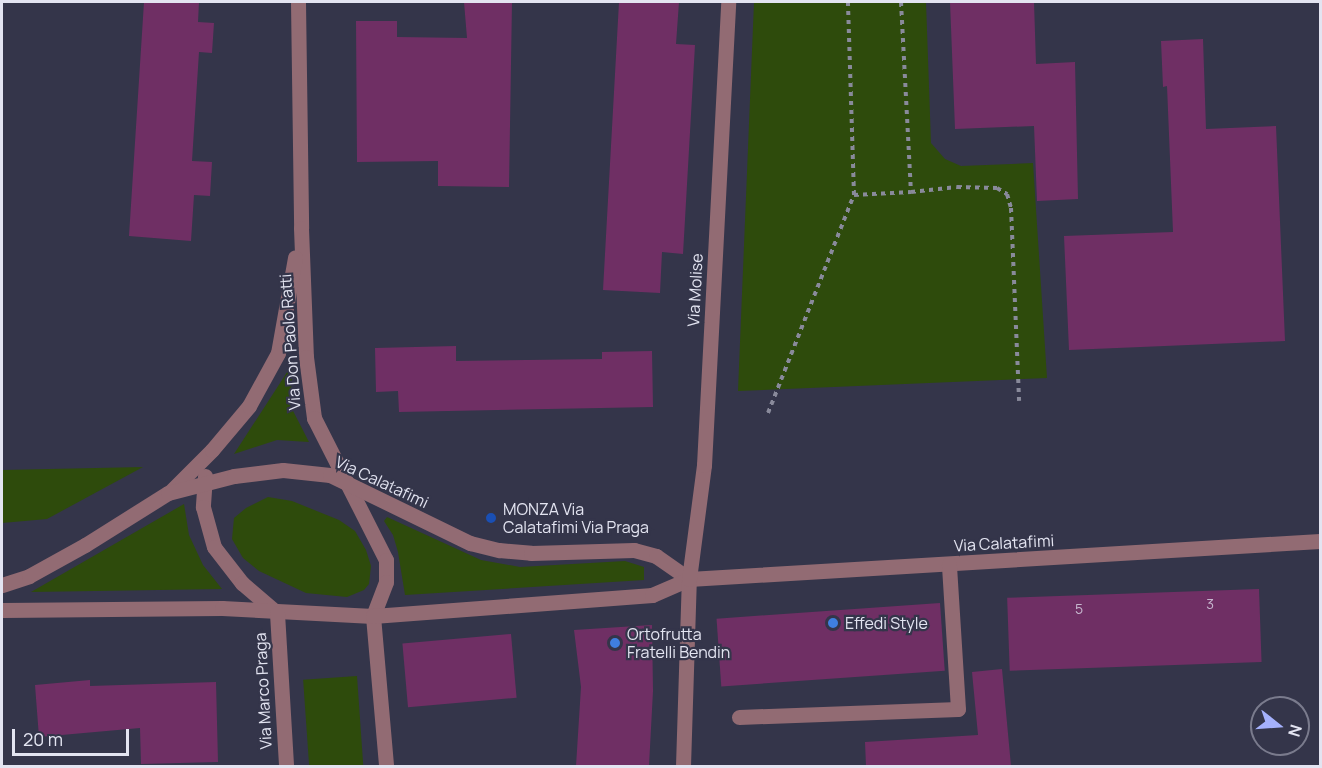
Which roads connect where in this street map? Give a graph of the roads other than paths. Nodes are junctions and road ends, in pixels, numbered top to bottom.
1 (298, 2) edge
2 (728, 2) edge
3 (301, 228) junction
4 (212, 450) junction
5 (346, 482) junction
6 (202, 483) junction
7 (168, 493) junction
8 (1320, 541) edge
9 (949, 564) junction
10 (689, 579) junction
11 (2, 585) edge
12 (2, 610) edge
13 (277, 613) junction
14 (373, 616) junction
15 (739, 717) dead end
16 (286, 766) edge
17 (386, 766) edge
18 (683, 766) edge

1 - 3 street, Via Don Paolo Ratti
2 - 10 street, Via Molise
3 - 4 street, Via Don Paolo Ratti
3 - 5 street, Via Don Paolo Ratti
4 - 6 street
4 - 7 street, Via Don Paolo Ratti
5 - 6 street, Via Calatafimi
5 - 10 street, Via Calatafimi
5 - 14 street
6 - 7 street, Via Calatafimi
6 - 13 street
7 - 11 street, Via Calatafimi
8 - 9 street, Via Calatafimi
9 - 10 street, Via Calatafimi
9 - 15 street
10 - 14 street, Via Calatafimi
10 - 18 street, Via Molise
12 - 13 street, Via Calatafimi
13 - 14 street, Via Calatafimi
13 - 16 street, Via Marco Praga
14 - 17 street

